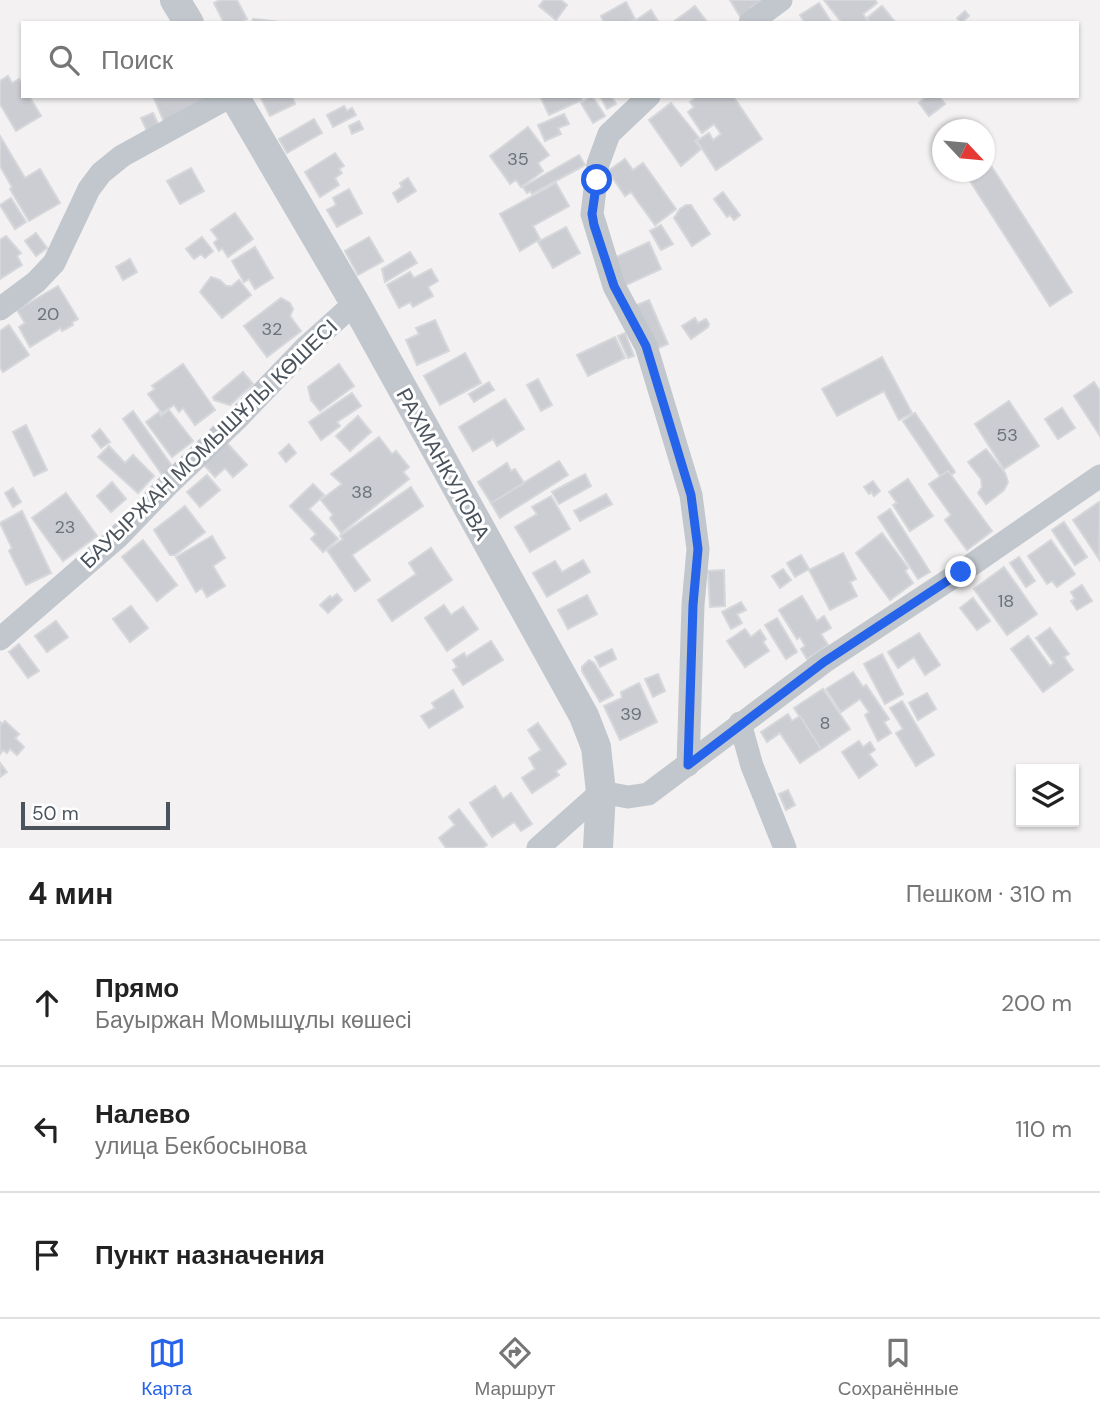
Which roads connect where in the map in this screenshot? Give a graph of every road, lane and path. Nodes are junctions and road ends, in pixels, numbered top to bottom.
1 (175, 0) edge
2 (781, 0) edge
3 (188, 21) edge
4 (753, 21) edge
5 (228, 98) edge
6 (233, 98) edge
7 (647, 98) edge
8 (355, 303) junction
9 (0, 309) edge
10 (1100, 476) edge
11 (0, 639) edge
12 (740, 723) junction
13 (688, 765) junction
14 (601, 792) junction
15 (538, 848) edge
16 (598, 848) edge
17 (785, 848) edge

1 - 3 street
2 - 4 street
5 - 9 street
6 - 8 street, РАХМАНКУЛОВА
7 - 13 street
8 - 11 street, БАУЫРЖАН МОМЫШҰЛЫ КӨШЕСІ
8 - 14 street, РАХМАНКУЛОВА
10 - 12 street
12 - 13 street
12 - 17 street
13 - 14 street
14 - 15 street
14 - 16 street, РАХМАНКУЛОВА

